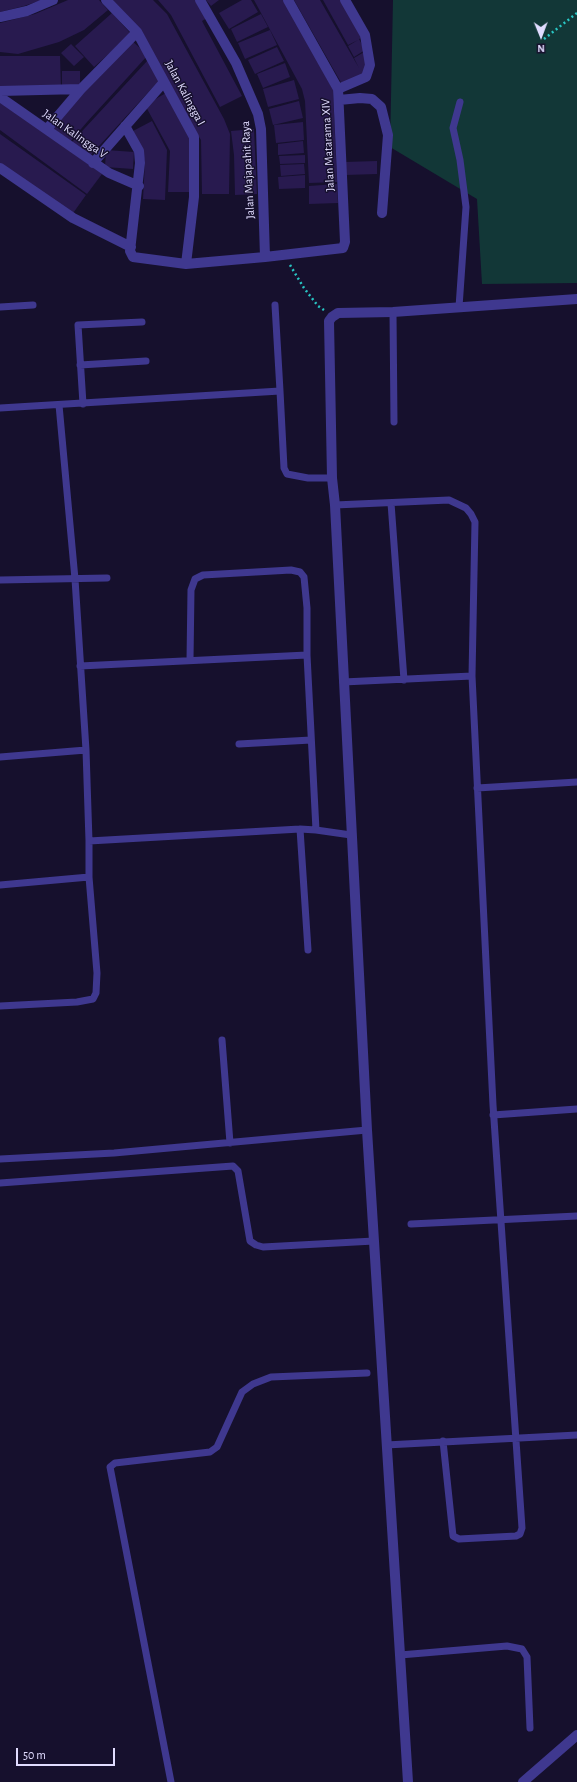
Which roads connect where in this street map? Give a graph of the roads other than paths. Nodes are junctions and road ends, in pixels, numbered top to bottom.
1 (53, 0) edge
2 (106, 0) edge
3 (200, 0) edge
4 (288, 0) edge
5 (345, 0) edge
6 (0, 17) edge
7 (137, 32) junction
8 (164, 82) junction
9 (81, 89) junction
10 (0, 91) edge
11 (338, 94) junction
12 (0, 97) edge
13 (460, 102) dead end
14 (126, 126) junction
15 (46, 129) junction
16 (93, 163) junction
17 (0, 168) edge
18 (139, 186) junction
19 (382, 213) dead end
20 (131, 247) junction
21 (265, 257) junction
22 (186, 264) junction
23 (577, 299) edge
24 (34, 305) dead end
25 (275, 305) dead end
26 (0, 307) edge
27 (459, 307) junction
28 (393, 312) junction
29 (142, 322) dead end
30 (146, 361) dead end
31 (80, 365) junction
32 (280, 391) junction
33 (83, 404) junction
34 (58, 405) junction
35 (0, 408) edge
36 (394, 422) dead end
37 (332, 478) junction
38 (391, 503) junction
39 (335, 505) junction
40 (75, 578) junction
41 (107, 578) dead end
42 (0, 580) edge
43 (308, 655) junction
44 (190, 660) junction
45 (80, 666) junction
46 (472, 676) junction
47 (404, 680) junction
48 (343, 682) junction
49 (311, 740) junction
50 (239, 744) dead end
51 (86, 750) junction
52 (0, 757) edge
53 (577, 782) edge
54 (477, 788) junction
55 (300, 829) junction
56 (316, 830) junction
57 (351, 835) junction
58 (89, 841) junction
59 (89, 876) junction
60 (0, 885) edge
61 (308, 950) dead end
62 (0, 1006) edge
63 (222, 1040) dead end
64 (577, 1109) edge
65 (493, 1115) junction
66 (367, 1130) junction
67 (230, 1143) junction
68 (0, 1159) edge
69 (0, 1183) edge
70 (577, 1216) edge
71 (501, 1220) junction
72 (411, 1224) dead end
73 (374, 1241) junction
74 (366, 1373) dead end
75 (577, 1435) edge
76 (516, 1438) junction
77 (443, 1441) junction
78 (386, 1444) junction
79 (400, 1655) junction
80 (530, 1728) dead end
81 (577, 1735) edge
82 (170, 1782) edge
83 (408, 1782) edge
84 (523, 1782) edge

1 - 6 street
2 - 7 street, Jalan Kalingga I
3 - 21 street, Jalan Majapahit Raya
4 - 11 street, Jalan Matarama XIV
5 - 11 street
7 - 8 street, Jalan Kalingga I
7 - 9 street
8 - 14 street
8 - 22 street, Jalan Kalingga I
9 - 10 street
9 - 15 street
11 - 19 street
11 - 21 street, Jalan Matarama XIV
12 - 15 street, Jalan Kalingga V
13 - 27 lane
14 - 16 street
14 - 18 street
15 - 16 street, Jalan Kalingga V
16 - 18 street, Jalan Kalingga V
17 - 20 street
18 - 20 street
20 - 22 street
21 - 22 street
23 - 27 street
24 - 26 lane
25 - 32 lane
27 - 28 street
28 - 36 lane
28 - 37 street
29 - 31 lane
30 - 31 lane
31 - 33 lane
32 - 33 lane
32 - 37 lane
33 - 34 lane
34 - 35 lane
34 - 40 lane
37 - 39 street
38 - 39 lane
38 - 46 lane
38 - 47 lane
39 - 48 street
40 - 41 lane
40 - 42 lane
40 - 45 lane
43 - 44 lane
43 - 44 lane
43 - 49 lane
44 - 45 lane
45 - 51 lane
46 - 47 lane
46 - 54 lane
47 - 48 lane
48 - 57 street
49 - 50 lane
49 - 56 lane
51 - 52 lane
51 - 58 lane
53 - 54 lane
54 - 65 lane
55 - 56 lane
55 - 58 lane
55 - 61 lane
56 - 57 lane
57 - 66 street
58 - 59 lane
59 - 60 lane
59 - 62 lane
63 - 67 lane
64 - 65 lane
65 - 71 lane
66 - 67 lane
66 - 73 street
67 - 68 lane
69 - 73 lane
70 - 71 lane
71 - 72 lane
71 - 76 lane
73 - 78 street
74 - 82 lane
75 - 76 lane
76 - 77 lane
76 - 77 lane
77 - 78 lane
78 - 79 street
79 - 80 lane
79 - 83 street
81 - 84 street

